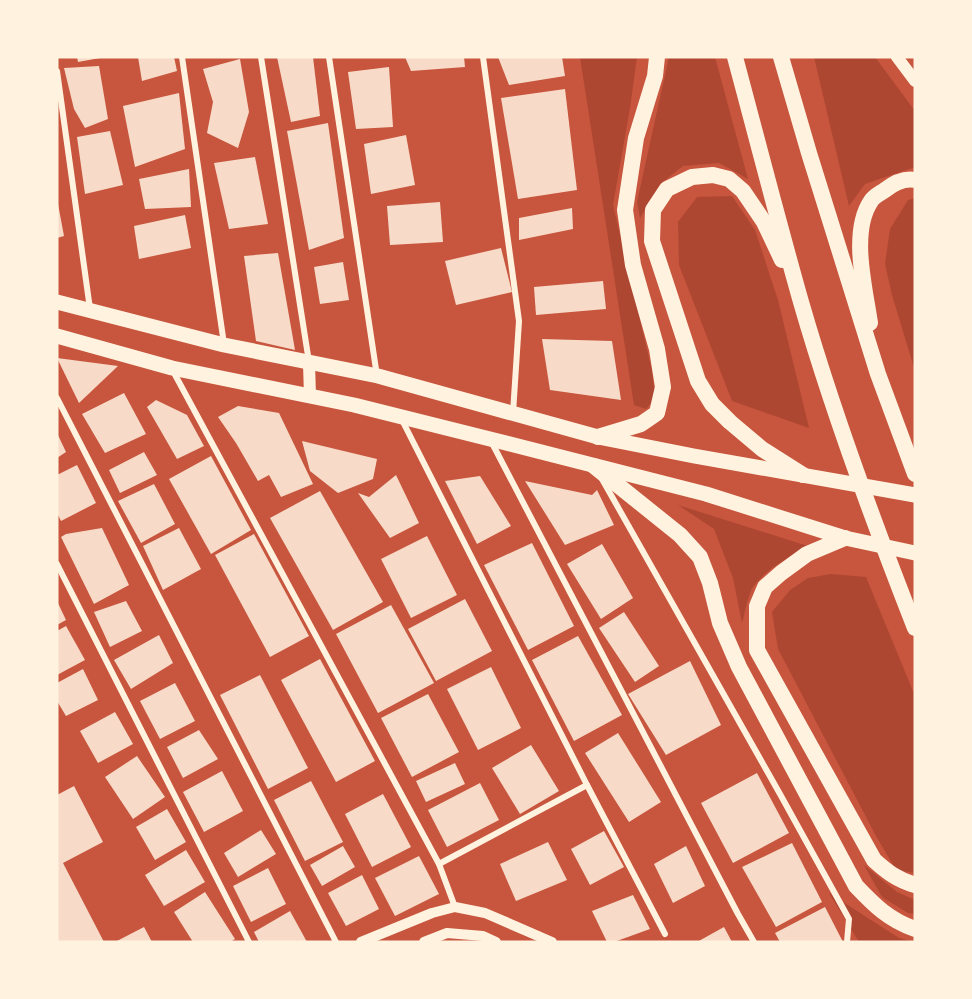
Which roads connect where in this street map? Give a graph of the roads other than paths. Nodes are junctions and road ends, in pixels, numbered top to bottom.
1 (182, 57) edge
2 (261, 57) edge
3 (329, 57) edge
4 (483, 57) edge
5 (657, 57) edge
6 (735, 57) edge
7 (781, 57) edge
8 (789, 57) edge
9 (897, 57) edge
10 (57, 71) edge
11 (915, 81) edge
12 (809, 153) junction
13 (915, 180) edge
14 (57, 302) edge
15 (801, 303) junction
16 (91, 312) junction
17 (57, 336) edge
18 (224, 345) junction
19 (309, 363) junction
20 (172, 368) junction
21 (878, 374) junction
22 (378, 376) junction
23 (310, 396) junction
24 (57, 398) edge
25 (513, 413) junction
26 (400, 417) junction
27 (598, 436) junction
28 (490, 439) junction
29 (594, 466) junction
30 (915, 474) edge
31 (803, 475) junction
32 (915, 495) edge
33 (845, 538) junction
34 (915, 554) edge
35 (57, 564) edge
36 (915, 628) edge
37 (587, 785) junction
38 (439, 864) junction
39 (915, 885) edge
40 (455, 907) junction
41 (915, 929) edge
42 (665, 934) dead end
43 (249, 942) edge
44 (336, 942) edge
45 (361, 942) edge
46 (424, 942) edge
47 (496, 942) edge
48 (552, 942) edge
49 (754, 942) edge
50 (847, 942) edge

1 - 18 street
2 - 19 street
3 - 22 street
4 - 25 street
5 - 27 highway
6 - 15 highway
7 - 12 highway
8 - 12 highway
9 - 11 main road
10 - 16 street
12 - 21 highway
13 - 21 highway
14 - 16 main road
15 - 31 highway
15 - 36 highway
16 - 18 main road
17 - 20 main road
18 - 19 main road
19 - 22 main road
19 - 23 main road
20 - 23 main road
20 - 38 street
21 - 30 highway
22 - 25 main road
23 - 26 main road
24 - 44 street
25 - 27 main road
26 - 28 main road
26 - 37 street
27 - 31 main road
28 - 29 main road
28 - 49 street
29 - 33 main road
29 - 41 highway
29 - 50 street
31 - 32 main road
33 - 34 main road
33 - 39 highway
35 - 43 street
37 - 38 street
37 - 42 street
38 - 40 street
40 - 45 street
40 - 48 street
46 - 47 street

